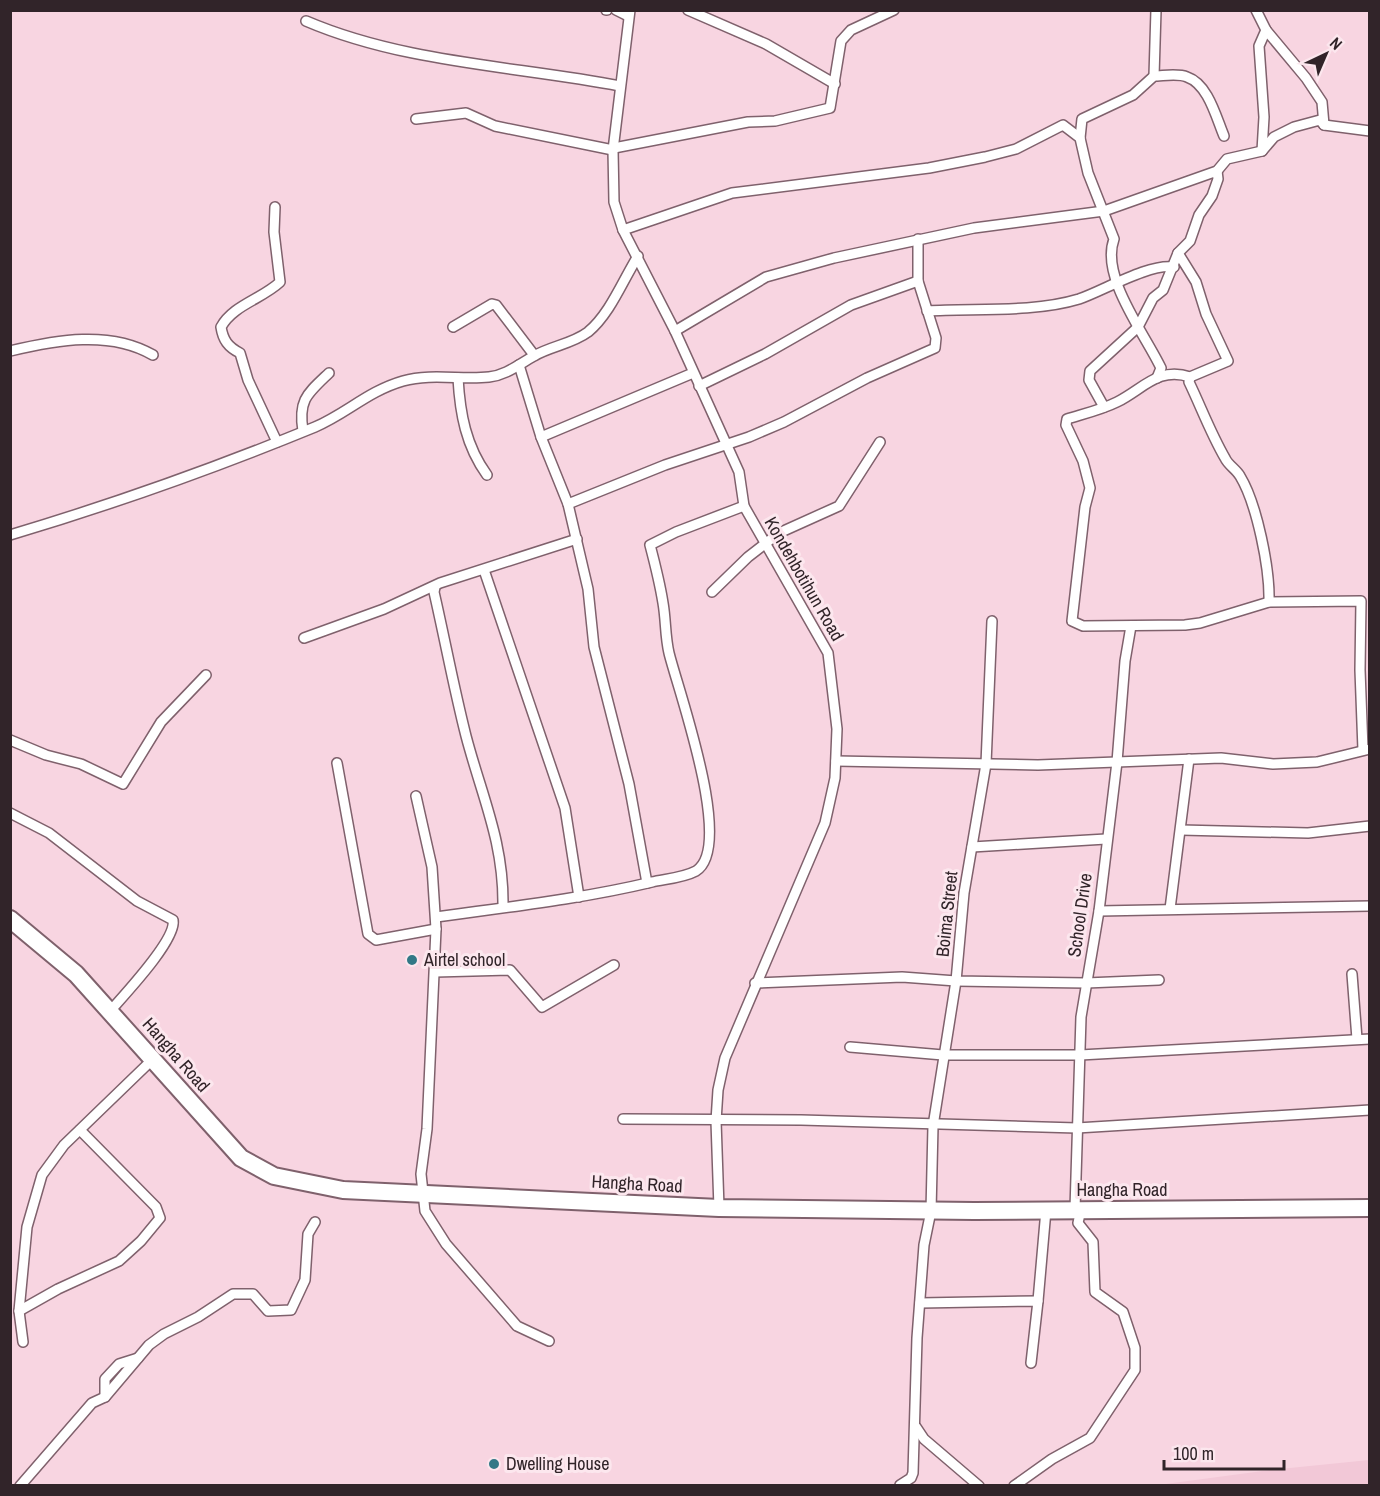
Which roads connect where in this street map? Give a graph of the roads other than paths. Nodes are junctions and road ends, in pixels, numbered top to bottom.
1 (616, 10) edge
2 (688, 10) edge
3 (894, 10) edge
4 (1156, 10) edge
5 (1256, 10) edge
6 (629, 13) edge
7 (306, 21) dead end
8 (1266, 30) junction
9 (1154, 76) junction
10 (834, 84) junction
11 (620, 86) junction
12 (416, 119) dead end
13 (1324, 125) junction
14 (1370, 131) edge
15 (1224, 136) dead end
16 (1080, 138) junction
17 (614, 149) junction
18 (1262, 152) junction
19 (1217, 171) junction
20 (275, 207) dead end
21 (1104, 211) junction
22 (623, 230) junction
23 (918, 239) junction
24 (1178, 253) junction
25 (638, 256) junction
26 (1174, 267) junction
27 (918, 281) junction
28 (1117, 282) junction
29 (927, 311) junction
30 (453, 327) dead end
31 (1138, 327) junction
32 (675, 331) junction
33 (10, 351) edge
34 (153, 355) dead end
35 (534, 355) junction
36 (519, 365) junction
37 (329, 373) dead end
38 (693, 373) junction
39 (1190, 377) junction
40 (458, 378) junction
41 (1157, 378) junction
42 (699, 386) junction
43 (1104, 407) junction
44 (303, 432) junction
45 (541, 437) junction
46 (277, 442) junction
47 (880, 442) dead end
48 (726, 444) junction
49 (487, 475) dead end
50 (568, 504) junction
51 (744, 506) junction
52 (10, 535) edge
53 (577, 539) junction
54 (764, 544) junction
55 (484, 570) junction
56 (435, 587) junction
57 (712, 592) dead end
58 (1269, 602) junction
59 (992, 621) dead end
60 (1131, 626) junction
61 (304, 638) dead end
62 (206, 675) dead end
63 (10, 740) edge
64 (1366, 749) edge
65 (1189, 759) junction
66 (836, 761) junction
67 (337, 762) dead end
68 (1117, 762) junction
69 (986, 764) junction
70 (416, 796) dead end
71 (10, 813) edge
72 (1370, 826) edge
73 (1180, 830) junction
74 (1106, 839) junction
75 (972, 847) junction
76 (647, 883) junction
77 (579, 897) junction
78 (1370, 906) edge
79 (503, 907) junction
80 (1170, 909) junction
81 (1099, 911) junction
82 (436, 917) junction
83 (10, 920) edge
84 (436, 929) junction
85 (614, 965) dead end
86 (435, 972) junction
87 (1352, 974) dead end
88 (1159, 980) dead end
89 (956, 981) junction
90 (755, 983) junction
91 (1086, 983) junction
92 (111, 1010) junction
93 (1370, 1039) edge
94 (1357, 1040) junction
95 (850, 1047) dead end
96 (943, 1055) junction
97 (1080, 1055) junction
98 (153, 1059) junction
99 (1370, 1110) edge
100 (622, 1119) dead end
101 (716, 1120) junction
102 (933, 1126) junction
103 (1077, 1128) junction
104 (80, 1130) junction
105 (424, 1192) junction
106 (719, 1208) junction
107 (1370, 1208) edge
108 (1078, 1209) junction
109 (931, 1210) junction
110 (1046, 1210) junction
111 (315, 1222) dead end
112 (1038, 1301) junction
113 (920, 1303) junction
114 (19, 1311) junction
115 (549, 1341) dead end
116 (23, 1342) dead end
117 (1031, 1363) dead end
118 (916, 1427) junction
119 (20, 1485) edge
120 (900, 1485) edge
121 (979, 1485) edge
122 (1014, 1485) edge

1 - 6 street
2 - 10 street
3 - 10 street
4 - 9 street
5 - 8 street
6 - 11 street, Kondehbotihun Road
7 - 11 street
8 - 13 street
8 - 18 street
9 - 15 street
9 - 16 street
10 - 17 street
11 - 17 street, Kondehbotihun Road
12 - 17 street
13 - 14 street
13 - 18 street
16 - 21 street
16 - 22 street
17 - 22 street, Kondehbotihun Road
18 - 19 street
19 - 21 street
19 - 24 street
20 - 46 street
21 - 23 street
21 - 28 street
22 - 25 street, Kondehbotihun Road
23 - 27 street
23 - 32 street
24 - 26 street
24 - 39 street
25 - 32 street, Kondehbotihun Road
25 - 35 street
26 - 28 street
26 - 31 street
27 - 29 street
27 - 42 street
28 - 29 street
28 - 31 street
29 - 48 street
30 - 35 street
31 - 41 street
31 - 43 street
32 - 38 street, Kondehbotihun Road
33 - 34 street
35 - 36 street
36 - 40 street
36 - 45 street
37 - 44 street
38 - 42 street, Kondehbotihun Road
38 - 45 street
39 - 41 street
39 - 58 street
40 - 44 street
40 - 49 street
41 - 43 street
42 - 48 street, Kondehbotihun Road
43 - 60 street
44 - 46 street
45 - 50 street
46 - 52 street
47 - 54 street
48 - 50 street
48 - 51 street, Kondehbotihun Road
50 - 53 street
51 - 54 street, Kondehbotihun Road
51 - 76 street
53 - 55 street
53 - 76 street
54 - 57 street
54 - 66 street, Kondehbotihun Road
55 - 56 street
55 - 77 street
56 - 61 street
56 - 79 street
58 - 60 street
58 - 64 street
59 - 69 street, Boima Street
60 - 68 street, School Drive
62 - 63 street
64 - 65 street
65 - 68 street
65 - 73 street
66 - 69 street
66 - 90 street, Kondehbotihun Road
67 - 84 street
68 - 69 street
68 - 74 street, School Drive
69 - 75 street, Boima Street
70 - 82 street
71 - 92 street
72 - 73 street
73 - 80 street
74 - 75 street
74 - 81 street, School Drive
75 - 89 street, Boima Street
76 - 77 street
77 - 79 street
78 - 80 street
79 - 82 street
80 - 81 street
81 - 91 street, School Drive
82 - 84 street
83 - 92 highway, Hangha Road
84 - 86 street
85 - 86 street
86 - 105 street
87 - 94 street
88 - 91 street
89 - 90 street
89 - 91 street
89 - 96 street, Boima Street
90 - 101 street, Kondehbotihun Road
91 - 97 street, School Drive
92 - 98 highway, Hangha Road
93 - 94 street
94 - 97 street
95 - 96 street
96 - 97 street
96 - 102 street, Boima Street
97 - 103 street, School Drive
98 - 104 street
98 - 105 highway, Hangha Road
99 - 103 street
100 - 101 street
101 - 102 street
101 - 106 street, Kondehbotihun Road
102 - 103 street
102 - 109 street, Boima Street
103 - 108 street, School Drive
104 - 114 street
104 - 114 street
105 - 106 highway, Hangha Road
105 - 115 street
106 - 109 highway, Hangha Road
107 - 108 highway, Hangha Road
108 - 110 highway, Hangha Road
108 - 122 street, School Drive
109 - 110 highway, Hangha Road
109 - 113 street, Boima Street
110 - 112 street
111 - 119 street
112 - 113 street
112 - 117 street
113 - 118 street, Boima Street
114 - 116 street
118 - 120 street, Boima Street
118 - 121 street

